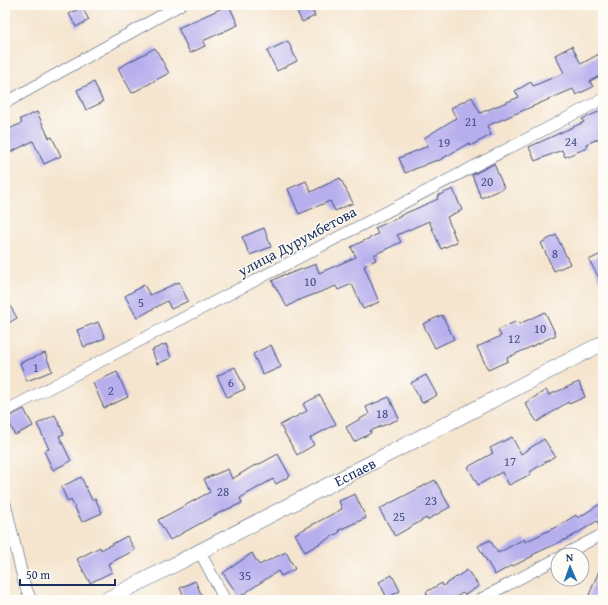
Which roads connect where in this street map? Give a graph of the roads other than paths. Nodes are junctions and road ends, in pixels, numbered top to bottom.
1 (180, 5) edge
2 (603, 98) edge
3 (5, 103) edge
4 (603, 343) edge
5 (5, 411) edge
6 (5, 502) edge
7 (603, 534) edge
8 (579, 547) edge
9 (200, 552) junction
10 (550, 562) edge
11 (31, 600) edge
12 (106, 600) edge
13 (225, 600) edge
14 (479, 600) edge

1 - 3 street
2 - 5 street, улица Дурумбетова
4 - 9 street, Еспаев
6 - 11 street
7 - 8 street
9 - 12 street, Еспаев
9 - 13 street
10 - 14 street

